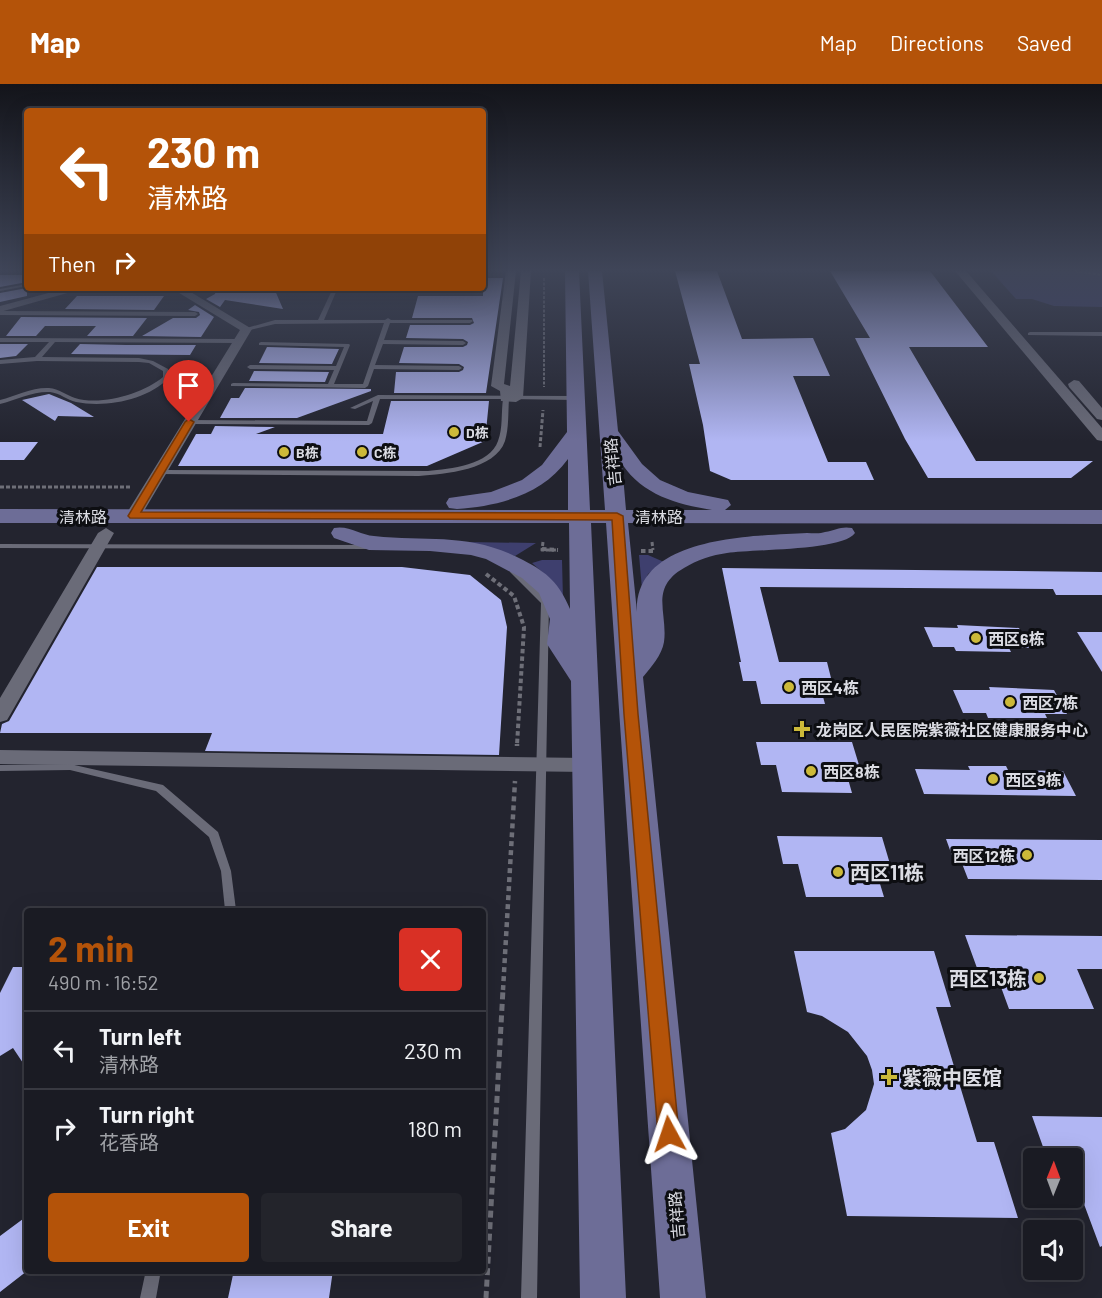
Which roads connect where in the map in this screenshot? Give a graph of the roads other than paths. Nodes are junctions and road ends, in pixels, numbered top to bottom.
1 (252, 328) edge
2 (385, 328) edge
3 (504, 328) edge
4 (519, 328) edge
5 (574, 328) edge
6 (600, 328) edge
7 (1008, 328) edge
8 (1024, 328) edge
9 (246, 329) joint
10 (1030, 334) junction
11 (1102, 334) edge
12 (0, 340) edge
13 (54, 340) junction
14 (239, 341) junction
15 (380, 342) junction
16 (463, 343) dead end
17 (261, 344) dead end
18 (38, 359) junction
19 (0, 362) edge
20 (250, 367) dead end
21 (372, 367) junction
22 (338, 368) junction
23 (459, 368) dead end
24 (233, 385) dead end
25 (331, 386) junction
26 (378, 397) junction
27 (511, 398) junction
28 (576, 398) junction
29 (0, 402) edge
30 (353, 408) dead end
31 (1102, 416) edge
32 (272, 418) dead end
33 (189, 422) junction
34 (231, 422) junction
35 (577, 432) junction
36 (609, 432) junction
37 (1102, 437) edge
38 (158, 472) junction
39 (0, 516) edge
40 (134, 516) junction
41 (287, 516) junction
42 (1102, 517) edge
43 (345, 525) junction
44 (580, 525) junction
45 (841, 526) junction
46 (0, 532) edge
47 (227, 533) junction
48 (625, 533) junction
49 (1102, 534) edge
50 (102, 539) junction
51 (0, 546) edge
52 (629, 677) junction
53 (584, 680) junction
54 (0, 715) edge
55 (0, 757) edge
56 (542, 764) junction
57 (587, 765) junction
58 (0, 768) edge
59 (231, 908) edge
60 (153, 1274) edge
61 (148, 1298) edge
62 (529, 1298) edge
63 (603, 1298) edge
64 (683, 1298) edge

1 - 9 lane
2 - 15 lane
3 - 27 street
4 - 27 street
5 - 28 main road, 吉祥路
6 - 36 main road, 吉祥路
7 - 37 street
8 - 10 street
9 - 14 street
10 - 11 lane
10 - 31 street
12 - 13 lane
13 - 14 lane
13 - 18 lane
14 - 33 street
15 - 16 lane
15 - 21 lane
17 - 22 lane
18 - 19 lane
18 - 29 lane
20 - 22 lane
21 - 23 lane
21 - 25 lane
22 - 25 lane
24 - 25 lane
26 - 27 lane
26 - 30 lane
26 - 34 lane
27 - 28 lane
27 - 38 lane
28 - 35 main road, 吉祥路
32 - 34 lane
33 - 34 lane
33 - 38 street
35 - 43 main road
35 - 44 main road, 吉祥路
36 - 45 main road
36 - 48 main road, 吉祥路
38 - 40 street
39 - 40 main road, 清林路
40 - 41 main road, 清林路
41 - 43 main road, 清林路
41 - 47 main road
42 - 45 main road, 清林路
43 - 44 main road, 清林路
43 - 47 main road, 清林路
43 - 53 main road
44 - 48 main road, 清林路
44 - 53 main road, 吉祥路
45 - 48 main road, 清林路
45 - 49 main road, 清林路
45 - 52 main road
46 - 50 main road, 清林路
47 - 50 main road, 清林路
48 - 52 main road, 吉祥路
50 - 51 lane
50 - 54 street
50 - 56 lane
52 - 64 main road, 吉祥路
53 - 57 main road, 吉祥路
55 - 56 street
56 - 57 street
56 - 62 lane
57 - 63 main road, 吉祥路
58 - 59 lane
60 - 61 lane

